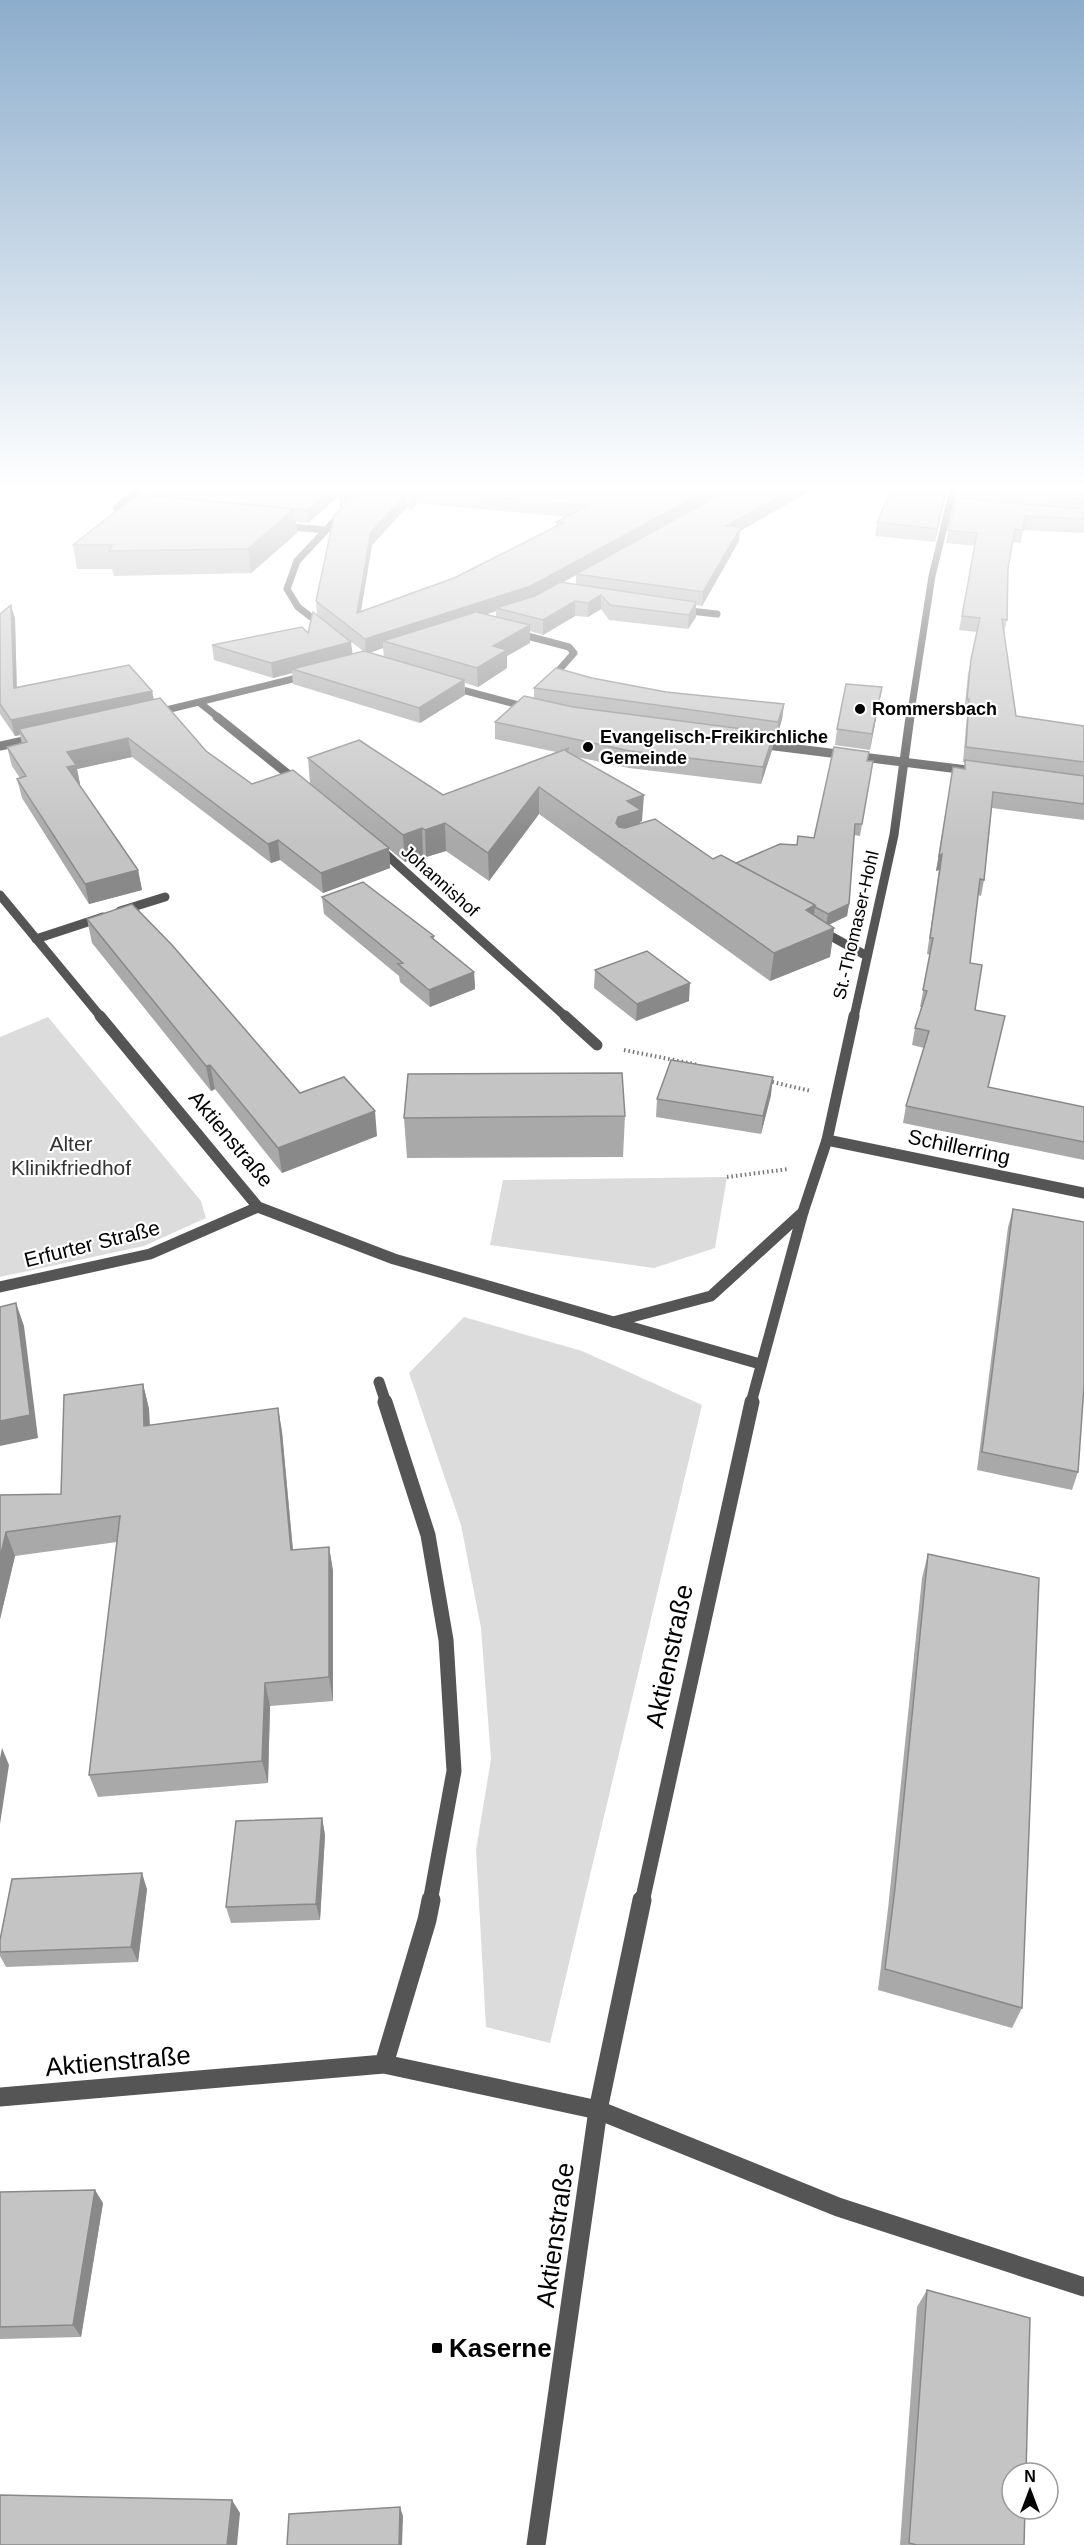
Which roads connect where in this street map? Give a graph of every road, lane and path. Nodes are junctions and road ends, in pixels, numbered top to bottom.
1 (297, 605) edge
2 (928, 605) edge
3 (670, 609) edge
4 (717, 614) dead end
5 (504, 630) edge
6 (332, 633) edge
7 (559, 670) edge
8 (321, 672) edge
9 (445, 685) edge
10 (200, 703) junction
11 (536, 710) edge
12 (144, 715) edge
13 (44, 736) edge
14 (749, 743) edge
15 (0, 746) edge
16 (903, 762) junction
17 (982, 772) edge
18 (308, 790) edge
19 (371, 841) edge
20 (0, 895) edge
21 (165, 897) dead end
22 (807, 923) edge
23 (36, 939) junction
24 (867, 956) junction
25 (597, 1045) joint
26 (702, 1066) edge
27 (758, 1079) edge
28 (836, 1096) junction
29 (827, 1140) junction
30 (783, 1169) dead end
31 (728, 1177) dead end
32 (1084, 1192) edge
33 (258, 1208) junction
34 (803, 1212) junction
35 (0, 1287) edge
36 (613, 1322) junction
37 (760, 1364) junction
38 (379, 1382) dead end
39 (384, 2064) junction
40 (0, 2097) edge
41 (598, 2110) junction
42 (1084, 2287) edge
43 (536, 2545) edge

1 - 6 street
2 - 16 street, St.-Thomaser-Hohl
3 - 4 street
5 - 7 street
8 - 10 street
9 - 11 street
10 - 12 street
10 - 18 street
13 - 15 street
14 - 16 street
16 - 17 street
16 - 24 street, St.-Thomaser-Hohl
19 - 25 street, Johannishof
20 - 23 street, Aktienstraße
21 - 23 street
22 - 24 street
23 - 33 street, Aktienstraße
24 - 28 street, St.-Thomaser-Hohl
25 - 26 path
27 - 28 path
28 - 29 street, St.-Thomaser-Hohl
29 - 32 street, Schillerring
29 - 34 street, St.-Thomaser-Hohl
30 - 31 path
33 - 35 street, Erfurter Straße
33 - 36 street, Aktienstraße
34 - 36 street
34 - 37 street, St.-Thomaser-Hohl
36 - 37 street, Aktienstraße
37 - 41 street, Aktienstraße
38 - 39 street
39 - 40 street, Aktienstraße
39 - 41 street, Aktienstraße
41 - 42 street
41 - 43 street, Aktienstraße

